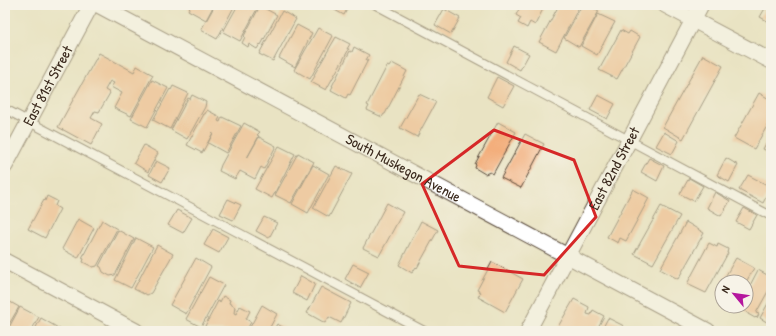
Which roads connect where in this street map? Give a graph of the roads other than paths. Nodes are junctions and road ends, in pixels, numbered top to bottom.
1 (91, 5) edge
2 (98, 5) edge
3 (376, 5) edge
4 (665, 5) edge
5 (701, 5) edge
6 (693, 20) junction
7 (771, 61) edge
8 (5, 109) edge
9 (29, 121) junction
10 (629, 139) junction
11 (5, 166) edge
12 (771, 216) edge
13 (567, 256) junction
14 (5, 261) edge
15 (136, 331) edge
16 (424, 331) edge
17 (528, 331) edge
18 (708, 331) edge

1 - 9 street, East 81st Street
2 - 13 street, South Muskegon Avenue
3 - 10 lane
4 - 6 street
5 - 6 street, East 82nd Street
6 - 7 street
6 - 10 street, East 82nd Street
8 - 9 lane
9 - 11 street, East 81st Street
9 - 16 lane
10 - 12 lane
10 - 13 street, East 82nd Street
13 - 17 street, East 82nd Street
13 - 18 street, South Muskegon Avenue
14 - 15 street

